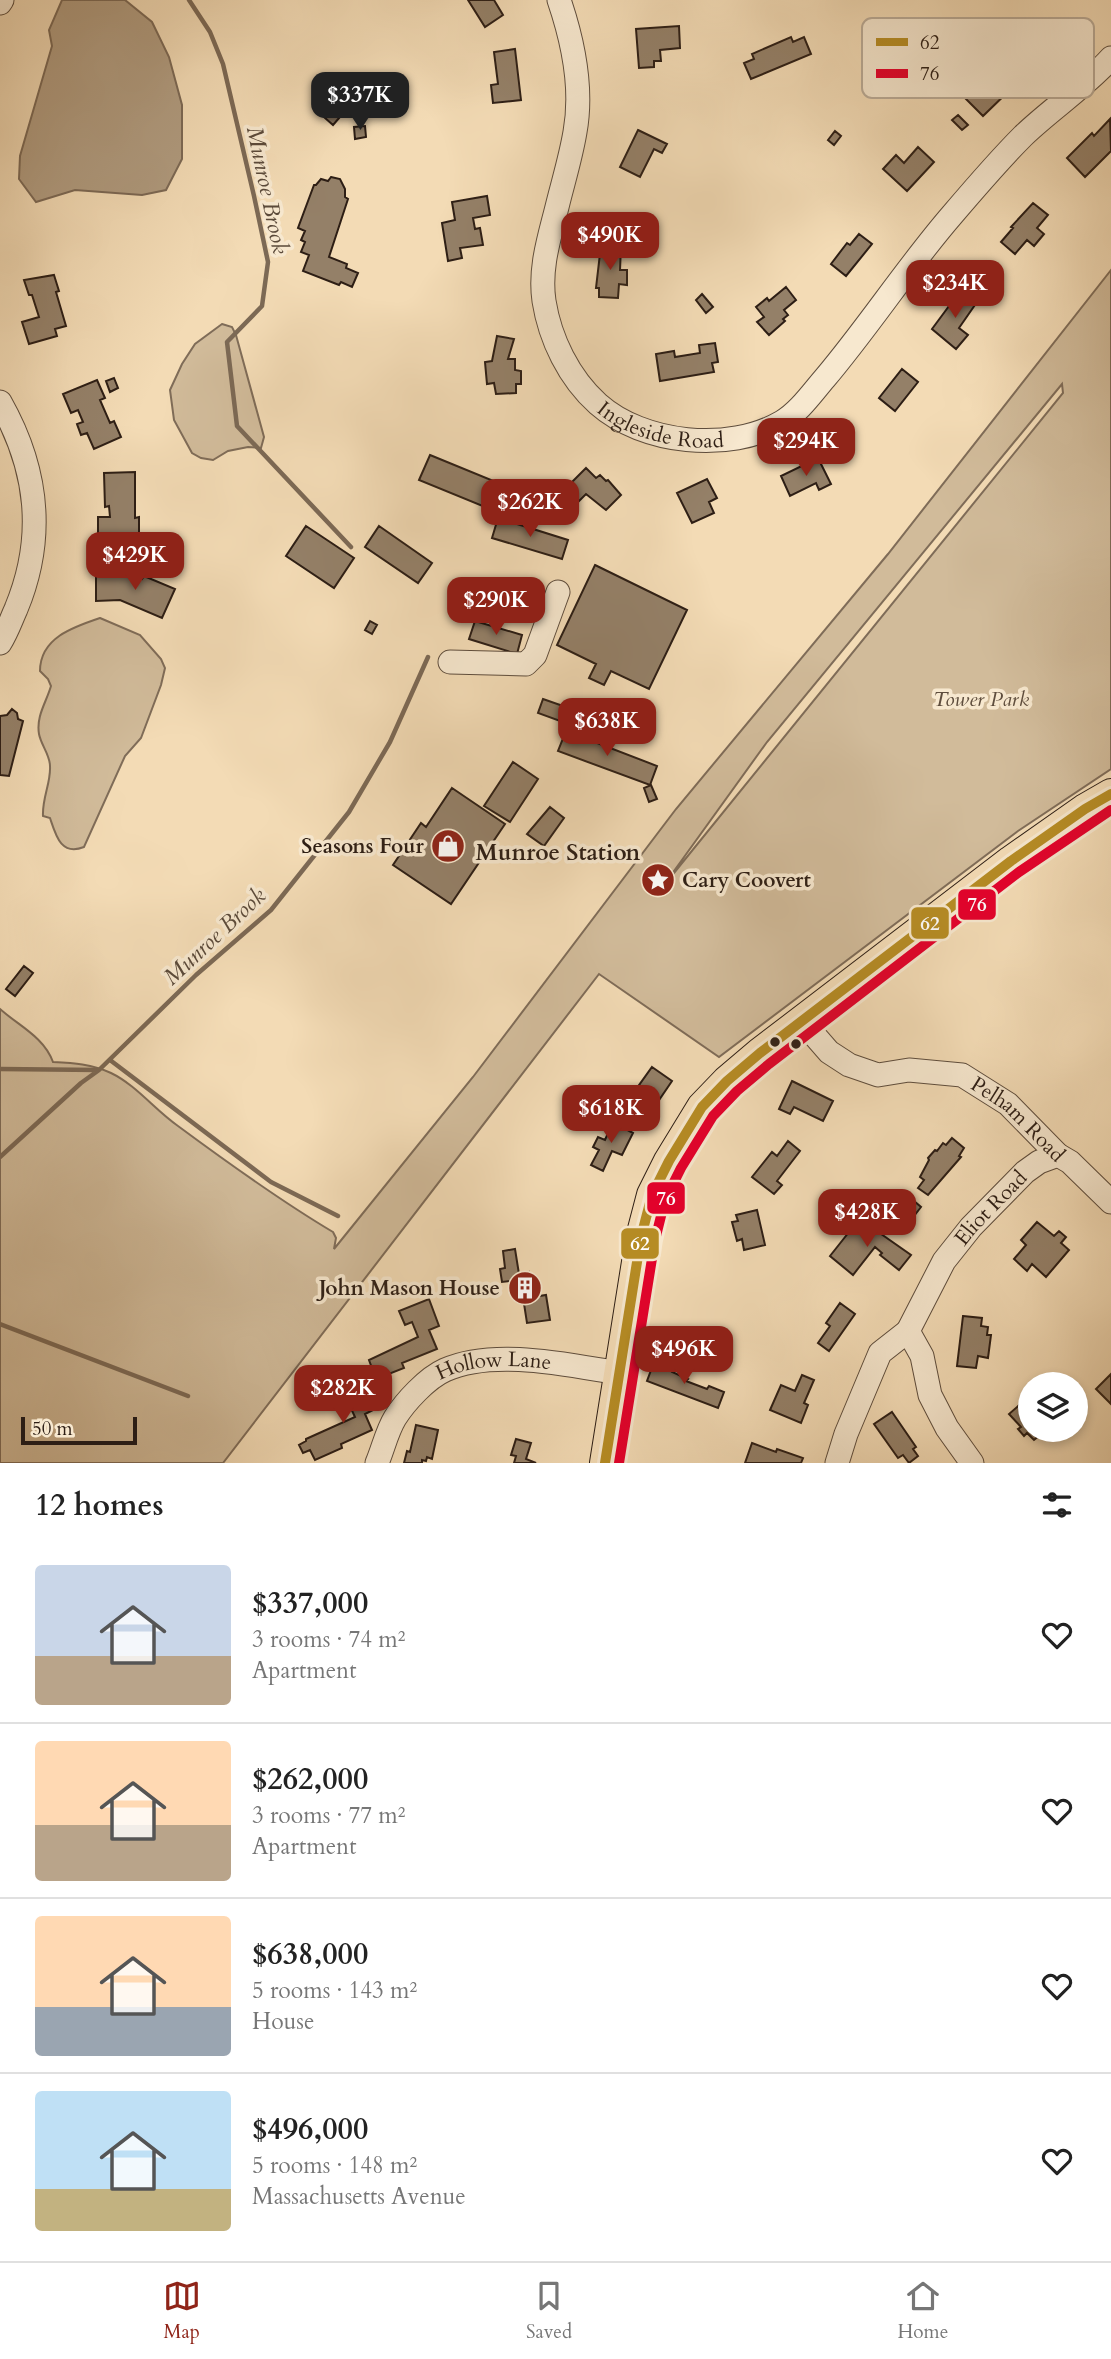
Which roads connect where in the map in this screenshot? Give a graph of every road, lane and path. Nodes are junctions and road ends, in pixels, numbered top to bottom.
1 (559, 0) edge
2 (1111, 58) edge
3 (1094, 73) edge
4 (1066, 98) edge
5 (0, 402) edge
6 (558, 592) dead end
7 (0, 643) edge
8 (450, 662) dead end
9 (1111, 794) edge
10 (802, 1021) junction
11 (1058, 1154) junction
12 (1111, 1202) edge
13 (908, 1331) junction
14 (619, 1373) junction
15 (377, 1463) edge
16 (605, 1463) edge
17 (836, 1463) edge
18 (972, 1463) edge

1 - 4 street, Ingleside Road
2 - 3 street, Ingleside Road
5 - 7 street
6 - 8 street
9 - 10 main road
10 - 11 street, Pelham Road
10 - 14 main road
11 - 12 street, Pelham Road
11 - 13 street, Eliot Road
13 - 17 street
13 - 18 street
14 - 15 street, Hollow Lane
14 - 16 main road

